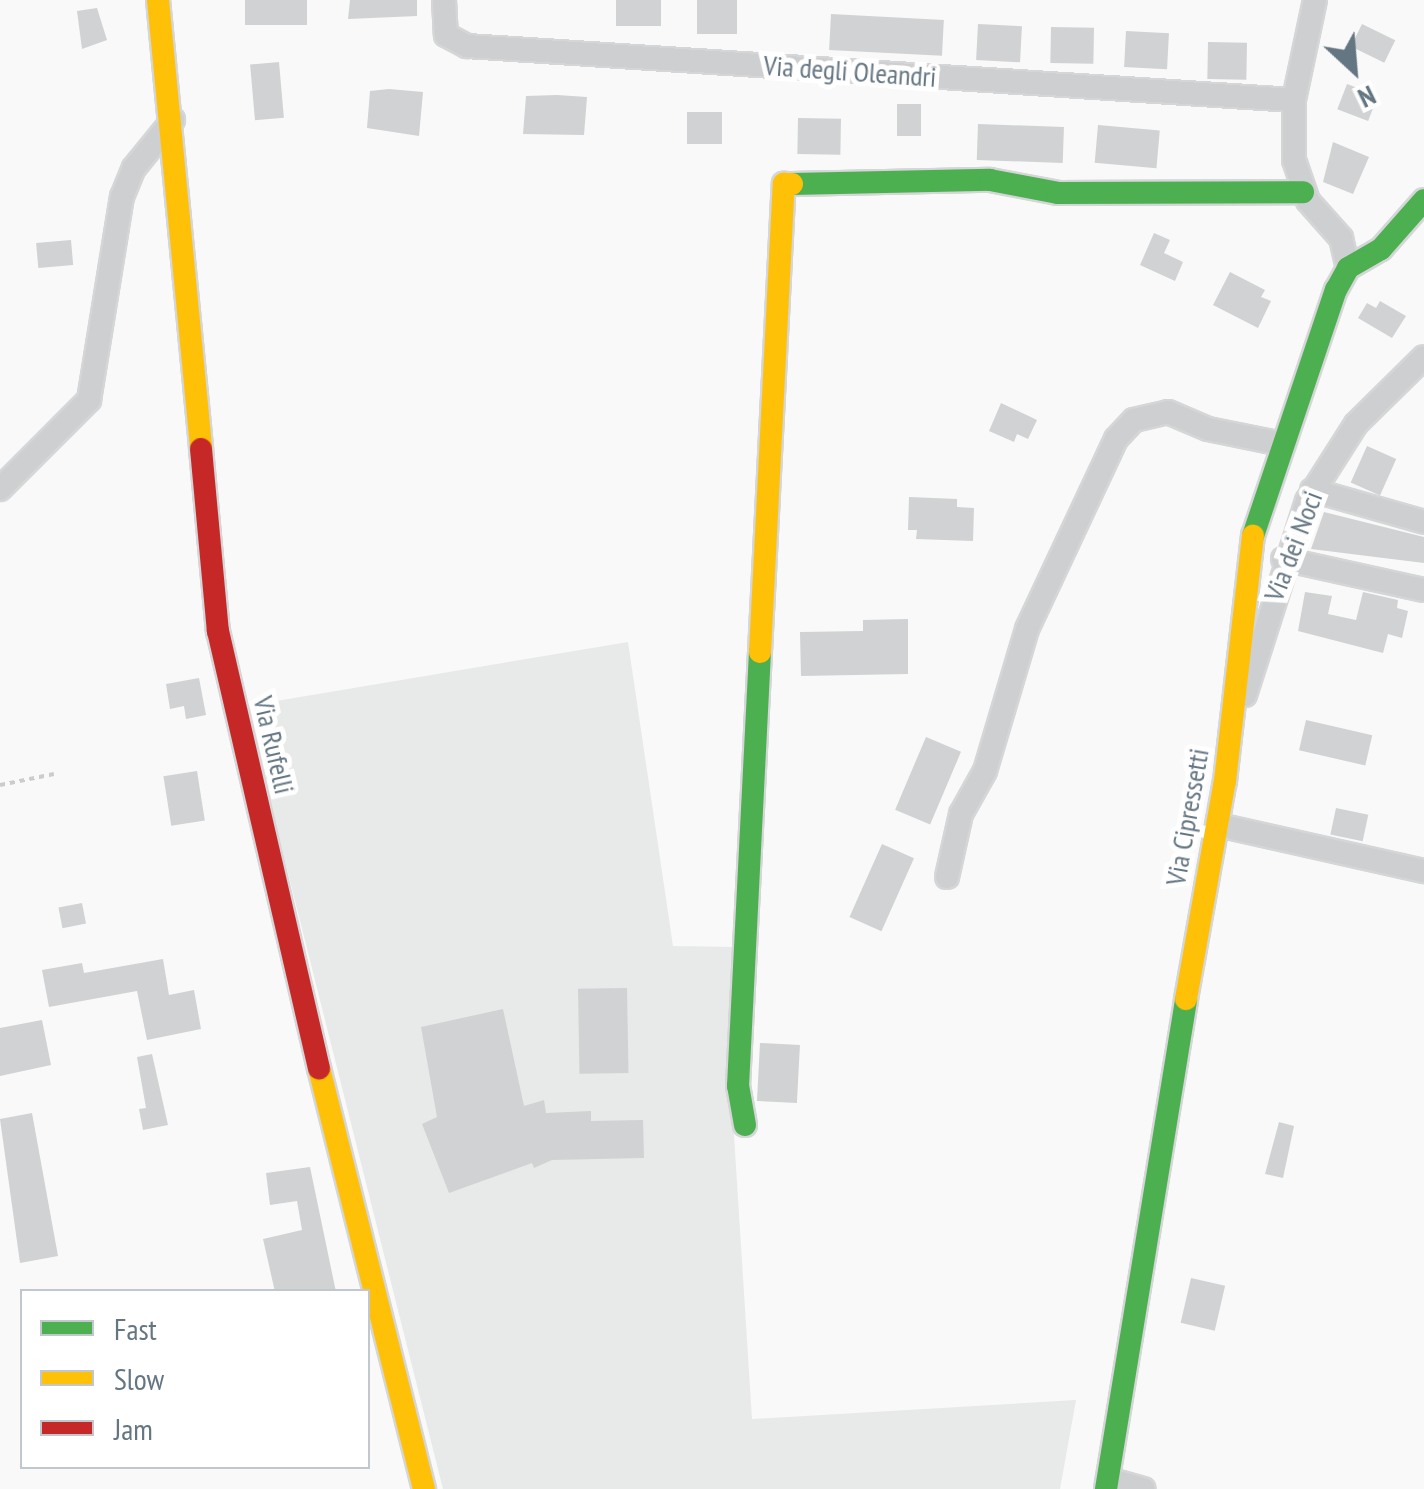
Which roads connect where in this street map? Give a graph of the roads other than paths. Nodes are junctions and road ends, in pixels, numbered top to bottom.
1 (158, 0) edge
2 (444, 0) edge
3 (1314, 0) edge
4 (1294, 100) junction
5 (172, 120) junction
6 (1303, 192) junction
7 (1424, 200) edge
8 (1348, 268) junction
9 (1424, 357) edge
10 (1282, 444) junction
11 (0, 489) edge
12 (1312, 490) junction
13 (1424, 522) edge
14 (1284, 559) junction
15 (1424, 590) edge
16 (1234, 707) junction
17 (1218, 826) junction
18 (1424, 871) edge
19 (947, 877) dead end
20 (745, 1124) dead end
21 (1107, 1484) edge
22 (424, 1489) edge
23 (1144, 1489) edge

1 - 5 street, Via Rufelli
2 - 4 street, Via degli Oleandri
3 - 4 street
4 - 6 street
5 - 11 street
5 - 22 street, Via Rufelli
6 - 8 street
6 - 20 street
7 - 8 street
8 - 10 street, Via Cipressetti
9 - 12 street, Via dei Noci
10 - 16 street, Via Cipressetti
10 - 19 street
12 - 13 street
12 - 14 street, Via dei Noci
14 - 15 street
14 - 16 street, Via dei Noci
16 - 17 street, Via Cipressetti
17 - 18 street
17 - 21 street, Via Cipressetti
21 - 23 street

